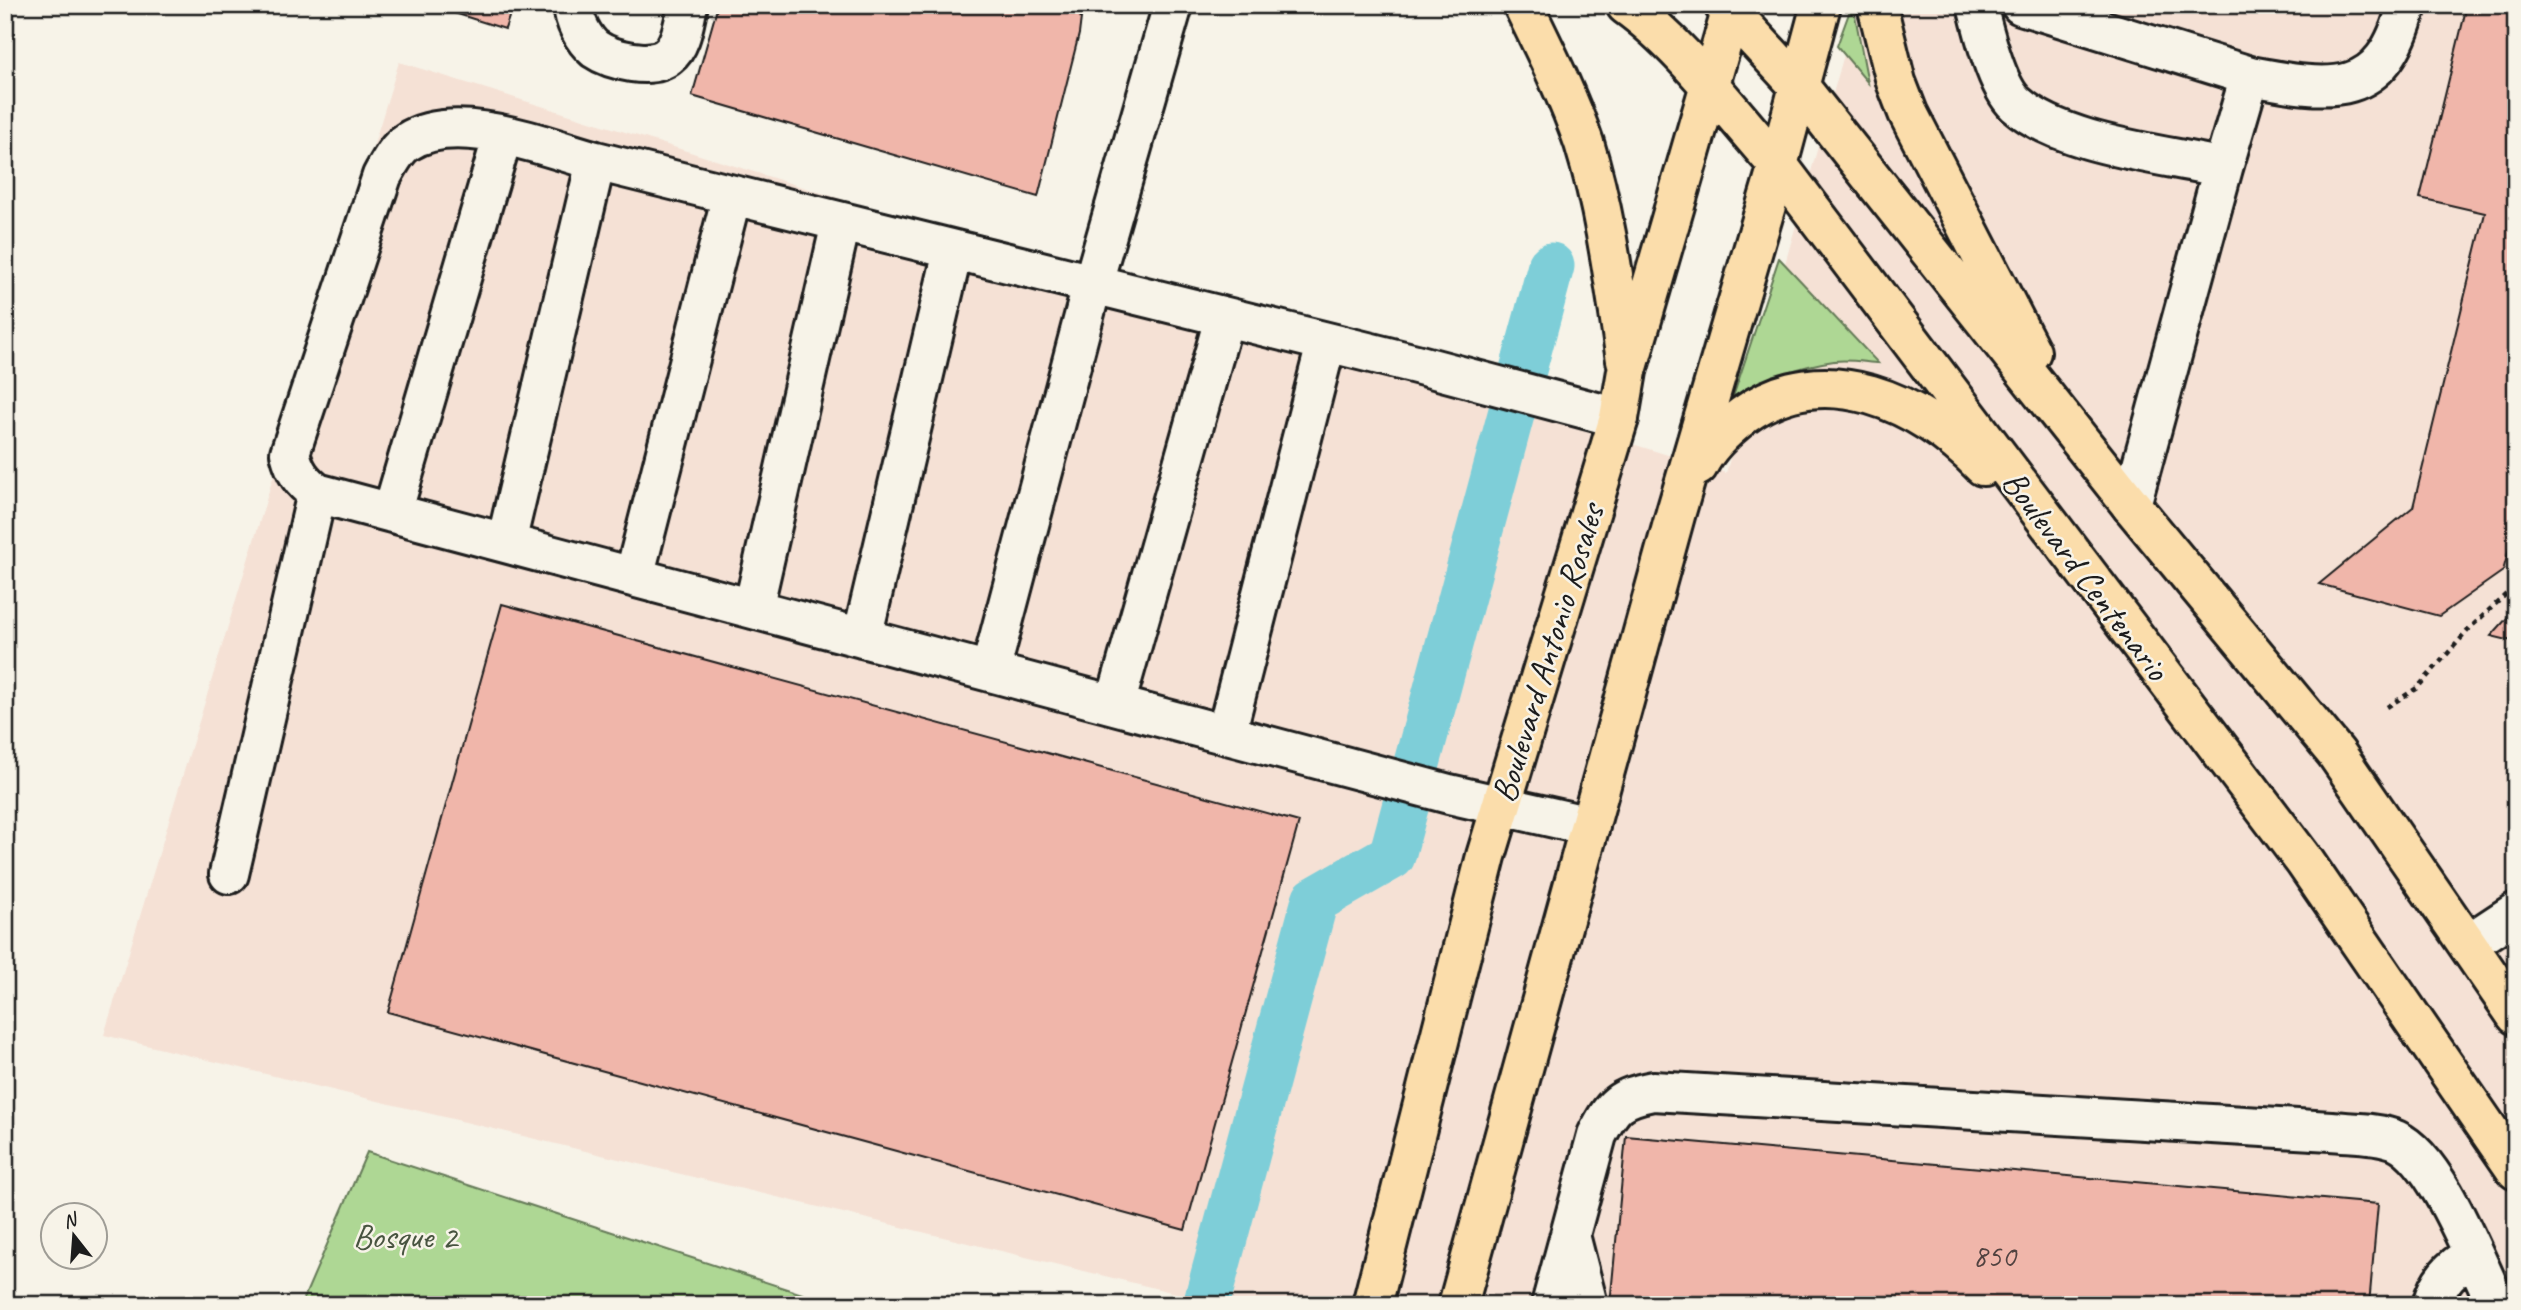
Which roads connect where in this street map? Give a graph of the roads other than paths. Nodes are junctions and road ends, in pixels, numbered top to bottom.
1 (573, 5) edge
2 (688, 5) edge
3 (1173, 5) edge
4 (1523, 5) edge
5 (1626, 5) edge
6 (1821, 5) edge
7 (1877, 5) edge
8 (1977, 5) edge
9 (2021, 5) edge
10 (2407, 5) edge
11 (1729, 8) edge
12 (2250, 76) junction
13 (1799, 86) junction
14 (1710, 90) junction
15 (503, 135) junction
16 (596, 161) junction
17 (1778, 165) junction
18 (2223, 168) junction
19 (732, 195) junction
20 (841, 223) junction
21 (953, 251) junction
22 (1092, 286) junction
23 (1224, 319) junction
24 (1326, 344) junction
25 (1627, 371) junction
26 (1619, 418) junction
27 (2069, 425) junction
28 (317, 493) junction
29 (2131, 505) junction
30 (392, 513) junction
31 (1675, 513) junction
32 (506, 543) junction
33 (2070, 553) junction
34 (634, 577) junction
35 (753, 609) junction
36 (862, 638) junction
37 (990, 672) junction
38 (1115, 705) junction
39 (1226, 734) junction
40 (1500, 806) junction
41 (1590, 826) junction
42 (229, 874) dead end
43 (2516, 912) edge
44 (2469, 943) junction
45 (2516, 1015) edge
46 (2516, 1170) edge
47 (1570, 1235) junction
48 (2472, 1255) junction
49 (1372, 1305) edge
50 (1458, 1305) edge
51 (1552, 1305) edge
52 (1588, 1305) edge
53 (2432, 1305) edge
54 (2497, 1305) edge

1 - 2 lane
3 - 22 lane
4 - 25 main road
5 - 14 main road, Boulevard Centenario
6 - 13 main road
7 - 27 main road
8 - 18 lane
9 - 12 lane
10 - 12 lane
11 - 13 main road
11 - 14 main road, Boulevard Antonio Rosales
12 - 18 lane
13 - 17 main road
13 - 27 main road
14 - 17 main road, Boulevard Centenario
14 - 25 main road, Boulevard Antonio Rosales
15 - 16 lane
15 - 28 lane
15 - 30 lane
16 - 19 lane
16 - 32 lane
17 - 31 main road
17 - 33 main road, Boulevard Centenario
18 - 29 lane
19 - 20 lane
19 - 34 lane
20 - 21 lane
20 - 35 lane
21 - 22 lane
21 - 36 lane
22 - 23 lane
22 - 37 lane
23 - 24 lane
23 - 38 lane
24 - 26 lane
24 - 39 lane
25 - 26 main road, Boulevard Antonio Rosales
26 - 40 main road, Boulevard Antonio Rosales
27 - 29 main road
28 - 30 lane
28 - 42 lane
29 - 44 main road
30 - 32 lane
31 - 33 main road
31 - 41 main road
32 - 34 lane
33 - 46 main road, Boulevard Centenario
34 - 35 lane
35 - 36 lane
36 - 37 lane
37 - 38 lane
38 - 39 lane
39 - 40 lane
40 - 41 lane
40 - 49 main road, Boulevard Antonio Rosales
41 - 50 main road
43 - 44 lane
44 - 45 main road
47 - 48 lane
47 - 51 lane
47 - 52 lane
48 - 53 lane
48 - 54 lane

